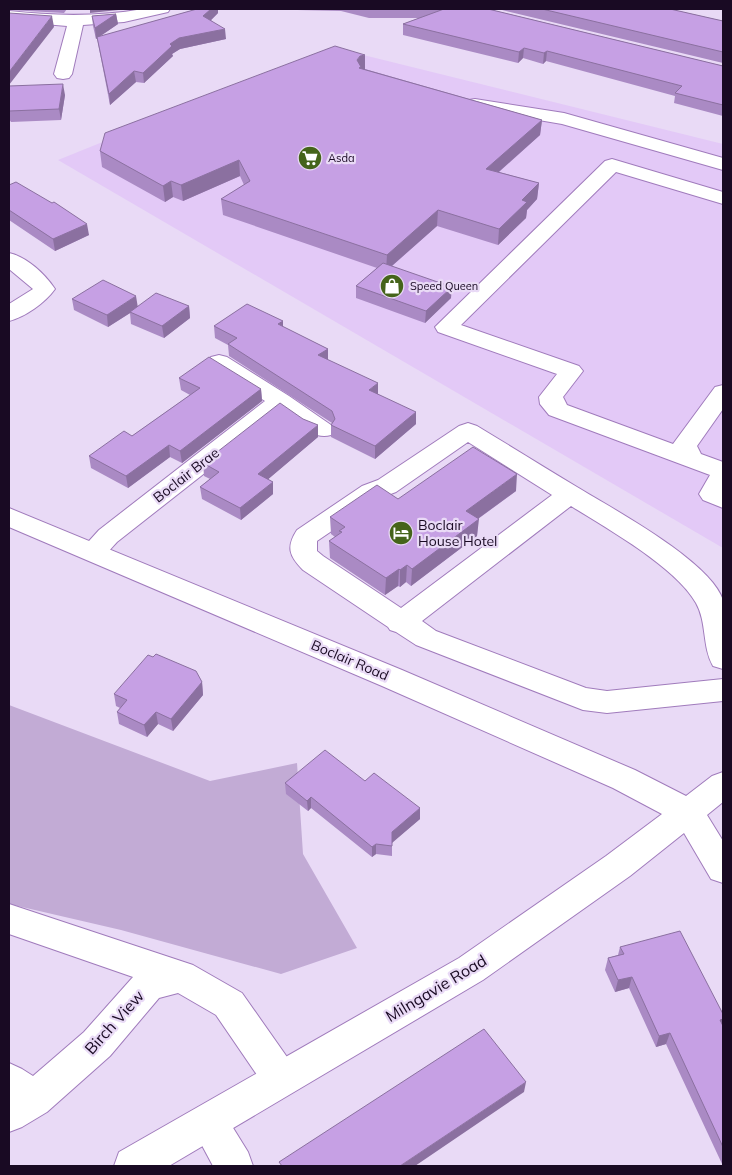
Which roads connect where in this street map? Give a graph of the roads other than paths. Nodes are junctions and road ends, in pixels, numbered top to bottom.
1 (162, 9) edge
2 (9, 16) edge
3 (76, 21) junction
4 (63, 74) dead end
5 (458, 101) edge
6 (723, 164) edge
7 (723, 198) edge
8 (9, 259) edge
9 (9, 314) edge
10 (220, 362) edge
11 (723, 392) edge
12 (280, 401) junction
13 (322, 430) dead end
14 (692, 460) junction
15 (723, 473) edge
16 (570, 494) junction
17 (723, 500) edge
18 (9, 517) edge
19 (93, 551) junction
20 (400, 623) junction
21 (723, 658) edge
22 (723, 690) edge
23 (723, 785) edge
24 (688, 812) junction
25 (723, 869) edge
26 (9, 919) edge
27 (181, 976) junction
28 (281, 1080) junction
29 (17, 1098) edge
30 (209, 1123) junction
31 (134, 1166) edge
32 (234, 1166) edge

1 - 3 main road
2 - 3 main road
3 - 4 main road
5 - 6 main road
7 - 14 main road
8 - 9 main road
10 - 12 main road
11 - 14 main road
12 - 13 main road
12 - 19 main road, Boclair Brae
14 - 15 main road
15 - 17 main road
16 - 20 main road
16 - 20 main road
16 - 21 main road
18 - 19 main road, Boclair Road
19 - 24 main road, Boclair Road
20 - 22 main road
23 - 24 main road, Milngavie Road
24 - 25 main road
24 - 28 main road, Milngavie Road
26 - 27 main road
27 - 28 main road
27 - 29 main road, Birch View
28 - 30 main road, Milngavie Road
30 - 31 main road, Milngavie Road
30 - 32 main road

